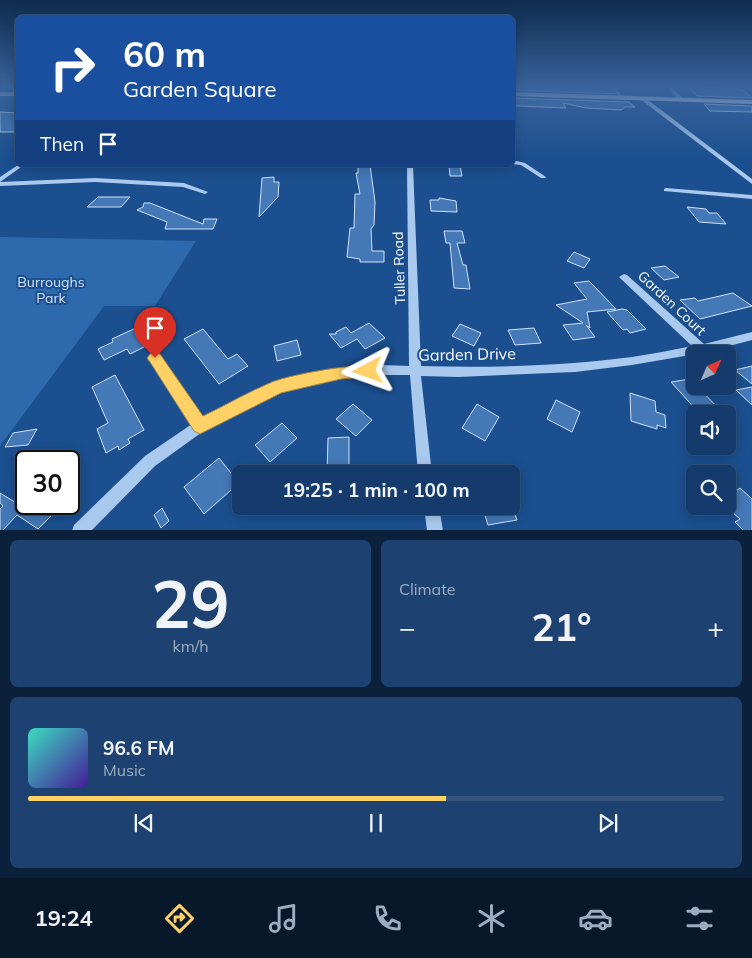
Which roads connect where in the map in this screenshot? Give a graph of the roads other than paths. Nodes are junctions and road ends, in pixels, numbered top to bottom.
1 (659, 111) edge
2 (515, 163) edge
3 (18, 167) edge
4 (410, 167) edge
5 (543, 177) dead end
6 (0, 180) edge
7 (752, 182) edge
8 (0, 184) edge
9 (666, 190) dead end
10 (205, 192) dead end
11 (752, 197) edge
12 (624, 277) dead end
13 (752, 336) edge
14 (698, 345) edge
15 (717, 345) edge
16 (686, 352) edge
17 (155, 358) dead end
18 (415, 371) junction
19 (200, 426) junction
20 (424, 465) edge
21 (432, 515) edge
22 (80, 530) edge
23 (435, 530) edge

1 - 7 street
2 - 5 street
3 - 6 street
4 - 18 street, Tuller Road
8 - 10 street
9 - 11 street
12 - 14 street, Garden Court
13 - 15 street, Garden Drive
16 - 18 street, Garden Drive
17 - 19 street
18 - 19 street, Garden Drive
18 - 20 street, Tuller Road
19 - 22 street, Garden Drive
21 - 23 street

